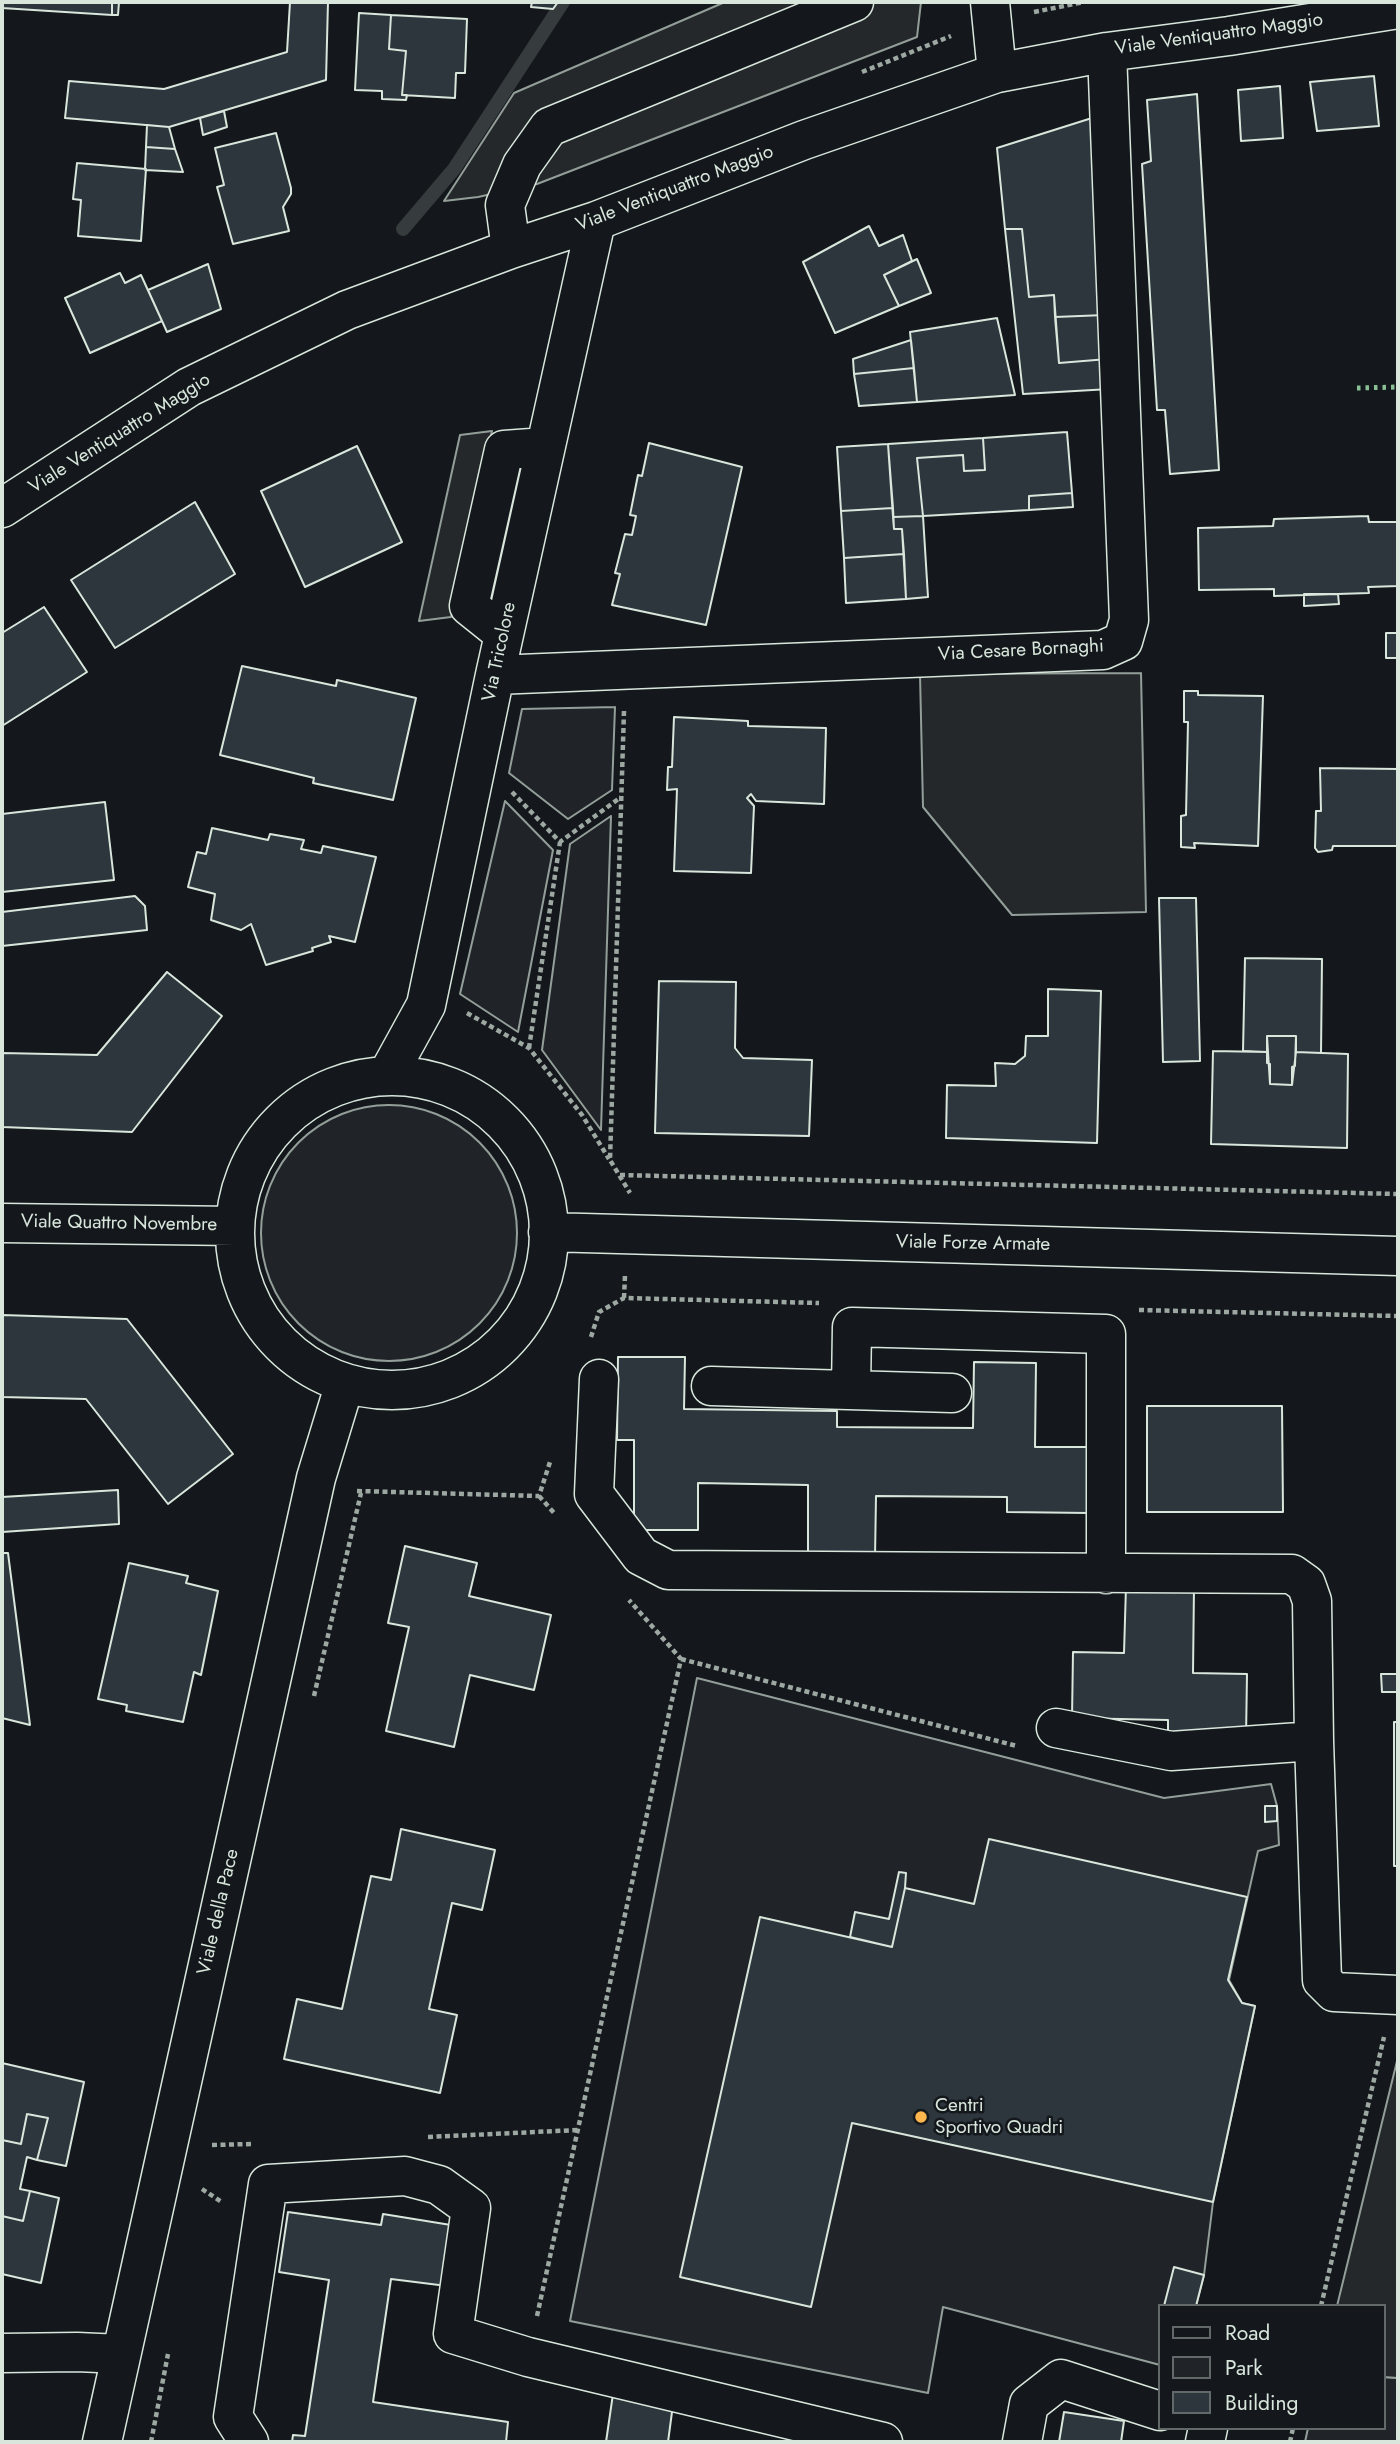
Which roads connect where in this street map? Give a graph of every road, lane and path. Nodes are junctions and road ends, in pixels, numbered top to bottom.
1 (854, 2) edge
2 (990, 2) edge
3 (1398, 9) edge
4 (1107, 51) junction
5 (997, 73) junction
6 (596, 221) junction
7 (511, 249) junction
8 (2, 508) edge
9 (624, 670) junction
10 (495, 675) junction
11 (506, 786) dead end
12 (622, 796) junction
13 (560, 842) junction
14 (460, 1009) dead end
15 (529, 1048) junction
16 (387, 1076) junction
17 (610, 1160) junction
18 (620, 1175) junction
19 (1398, 1194) edge
20 (2, 1223) edge
21 (235, 1226) junction
22 (548, 1232) junction
23 (628, 1236) junction
24 (1398, 1256) edge
25 (599, 1379) dead end
26 (345, 1383) junction
27 (711, 1386) dead end
28 (850, 1390) junction
29 (952, 1393) dead end
30 (539, 1496) dead end
31 (557, 1517) dead end
32 (1106, 1574) junction
33 (628, 1598) dead end
34 (681, 1660) junction
35 (1043, 1738) joint
36 (1314, 1741) junction
37 (1396, 1995) edge
38 (1321, 2304) edge
39 (2, 2353) edge
40 (121, 2354) junction
41 (528, 2357) junction
42 (1158, 2410) edge
43 (102, 2442) edge
44 (249, 2442) edge
45 (883, 2442) edge
46 (1021, 2442) edge

1 - 7 street
2 - 5 street
3 - 4 street, Viale Ventiquattro Maggio
4 - 5 street, Viale Ventiquattro Maggio
4 - 9 street, Via Cesare Bornaghi
5 - 6 street, Viale Ventiquattro Maggio
6 - 7 street, Viale Ventiquattro Maggio
6 - 10 street, Via Tricolore
7 - 8 street, Viale Ventiquattro Maggio
9 - 10 street, Via Cesare Bornaghi
9 - 12 path
10 - 16 street, Via Tricolore
11 - 13 path
12 - 13 path
12 - 17 path
13 - 15 path
14 - 15 path
15 - 17 path
16 - 21 street
16 - 22 street
17 - 18 path
18 - 19 path
18 - 23 path
20 - 21 street, Viale Quattro Novembre
21 - 26 street
22 - 23 street, Viale Forze Armate
22 - 26 street
23 - 24 street, Viale Forze Armate
25 - 32 street
26 - 40 street, Viale della Pace
27 - 28 street
28 - 29 street
28 - 32 street
30 - 31 path
32 - 36 street
33 - 34 path
34 - 35 path
34 - 41 path
35 - 36 street
36 - 37 street
37 - 38 path
39 - 40 street
40 - 43 street, Viale della Pace
41 - 44 street
41 - 45 street
42 - 46 street

